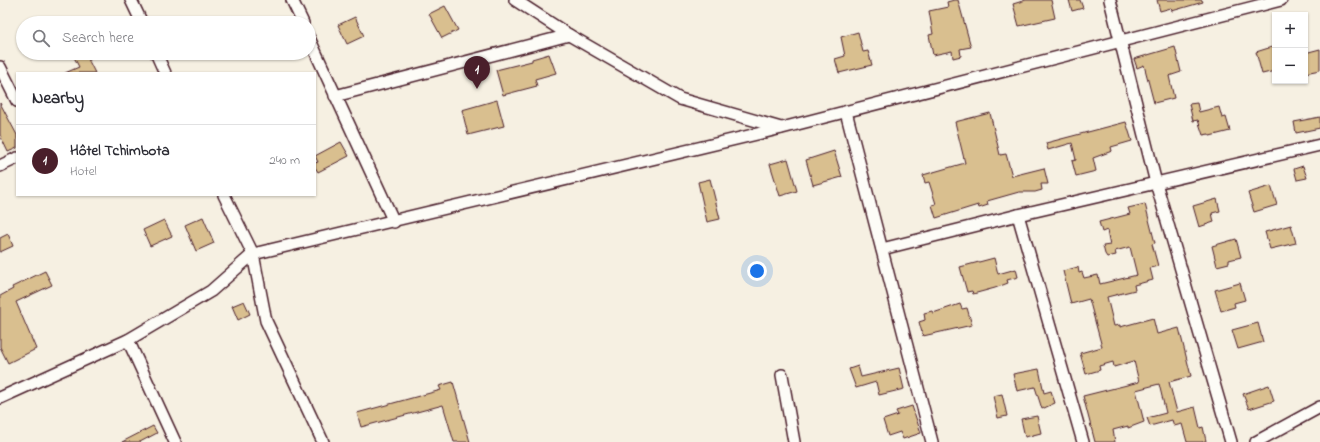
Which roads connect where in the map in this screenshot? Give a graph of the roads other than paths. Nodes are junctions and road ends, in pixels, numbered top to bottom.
1 (131, 0) edge
2 (292, 0) edge
3 (515, 0) edge
4 (1110, 0) edge
5 (1281, 0) edge
6 (139, 16) edge
7 (299, 16) edge
8 (569, 35) junction
9 (1120, 41) junction
10 (316, 54) edge
11 (159, 60) edge
12 (0, 67) edge
13 (165, 72) edge
14 (335, 96) junction
15 (16, 99) edge
16 (846, 112) junction
17 (782, 128) junction
18 (1320, 145) edge
19 (16, 158) edge
20 (0, 166) edge
21 (1156, 182) junction
22 (224, 196) edge
23 (1018, 215) junction
24 (394, 222) junction
25 (882, 249) junction
26 (253, 254) junction
27 (128, 340) junction
28 (782, 375) dead end
29 (0, 398) edge
30 (1320, 407) edge
31 (176, 442) edge
32 (323, 442) edge
33 (794, 442) edge
34 (932, 442) edge
35 (1083, 442) edge
36 (1231, 442) edge
37 (1256, 442) edge

1 - 6 street
2 - 7 street
3 - 8 street
4 - 9 street
5 - 9 street
8 - 14 street
8 - 17 street
9 - 16 street
9 - 21 street
10 - 14 street
11 - 13 street
12 - 15 street
14 - 24 street
16 - 17 street
16 - 25 street
17 - 24 street
18 - 21 street
19 - 20 street
21 - 23 street
21 - 36 street
22 - 26 street
23 - 25 street
23 - 35 street
24 - 26 street
25 - 34 street
26 - 27 street
26 - 32 street
27 - 29 street
27 - 31 street
28 - 33 street
30 - 37 street

